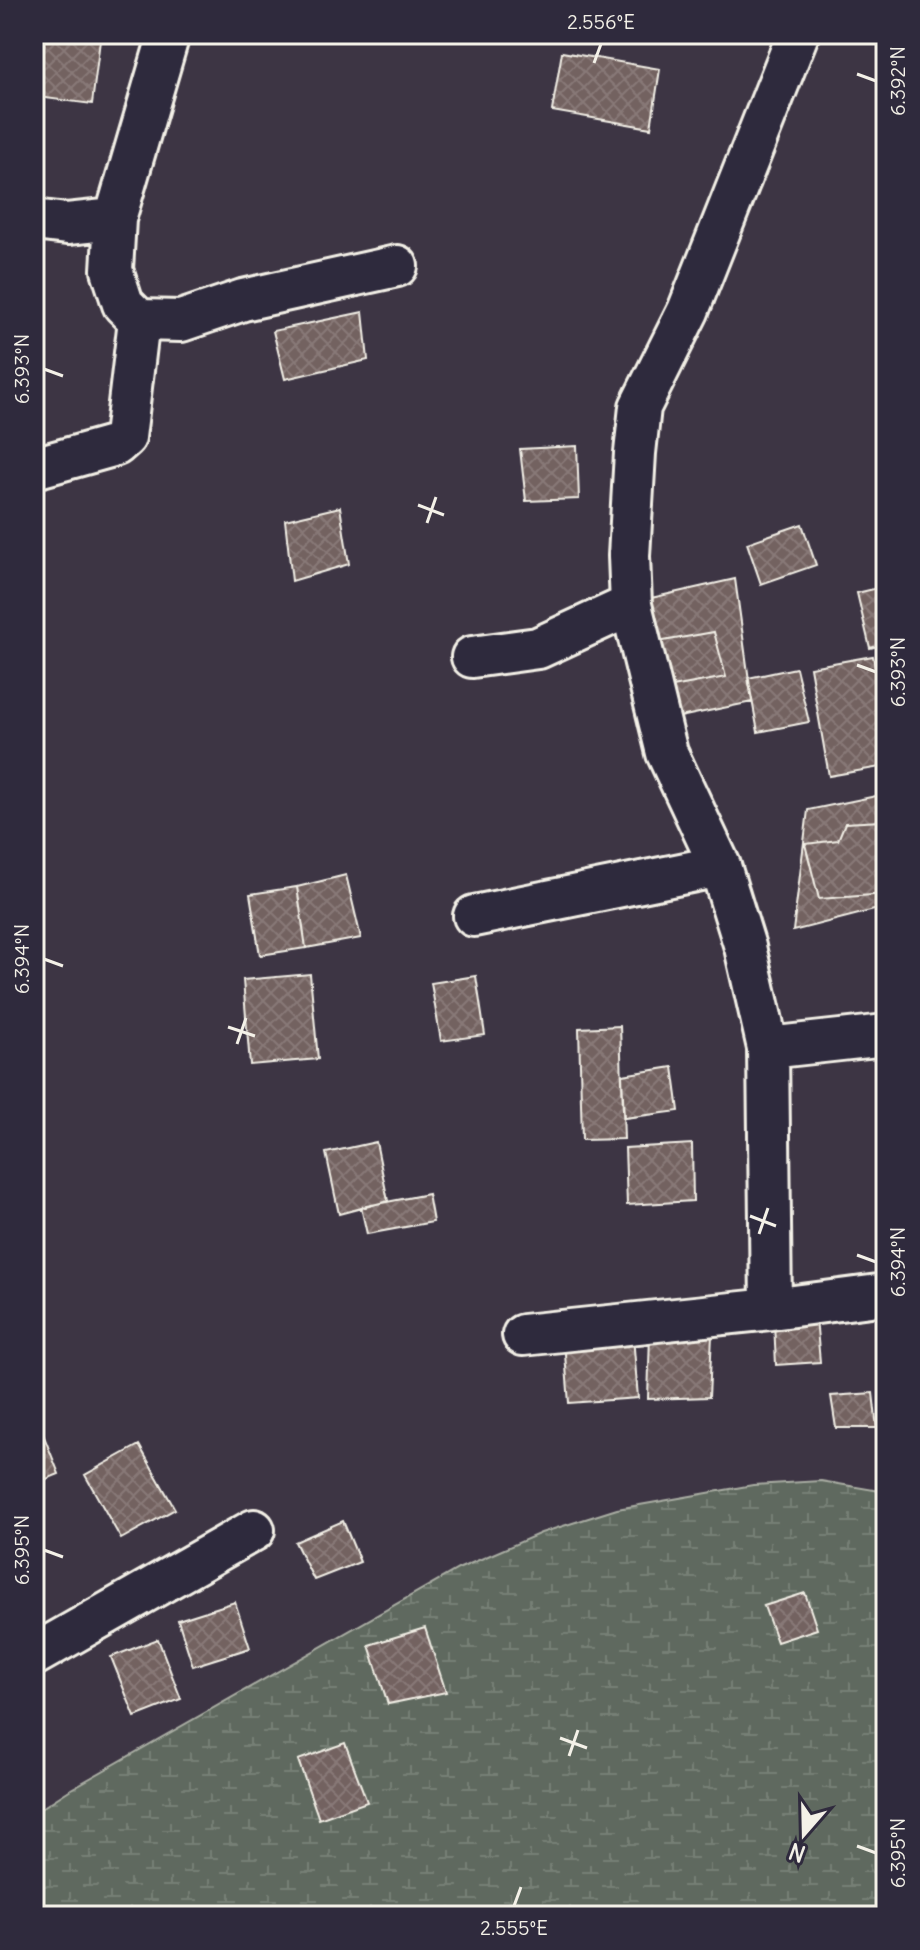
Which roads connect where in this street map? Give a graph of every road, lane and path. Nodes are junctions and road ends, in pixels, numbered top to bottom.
1 (169, 34) edge
2 (798, 34) edge
3 (115, 219) junction
4 (34, 220) edge
5 (397, 266) dead end
6 (139, 320) junction
7 (34, 468) edge
8 (631, 605) junction
9 (472, 657) dead end
10 (720, 866) junction
11 (474, 916) dead end
12 (886, 1035) edge
13 (768, 1048) junction
14 (886, 1294) edge
15 (771, 1309) junction
16 (523, 1335) dead end
17 (254, 1530) dead end
18 (34, 1655) edge

1 - 3 street
2 - 8 street
3 - 4 street
3 - 6 street
5 - 6 street
6 - 7 street
8 - 9 street
8 - 10 street
10 - 11 street
10 - 13 street
12 - 13 street
13 - 15 street
14 - 15 street
15 - 16 street
17 - 18 street

